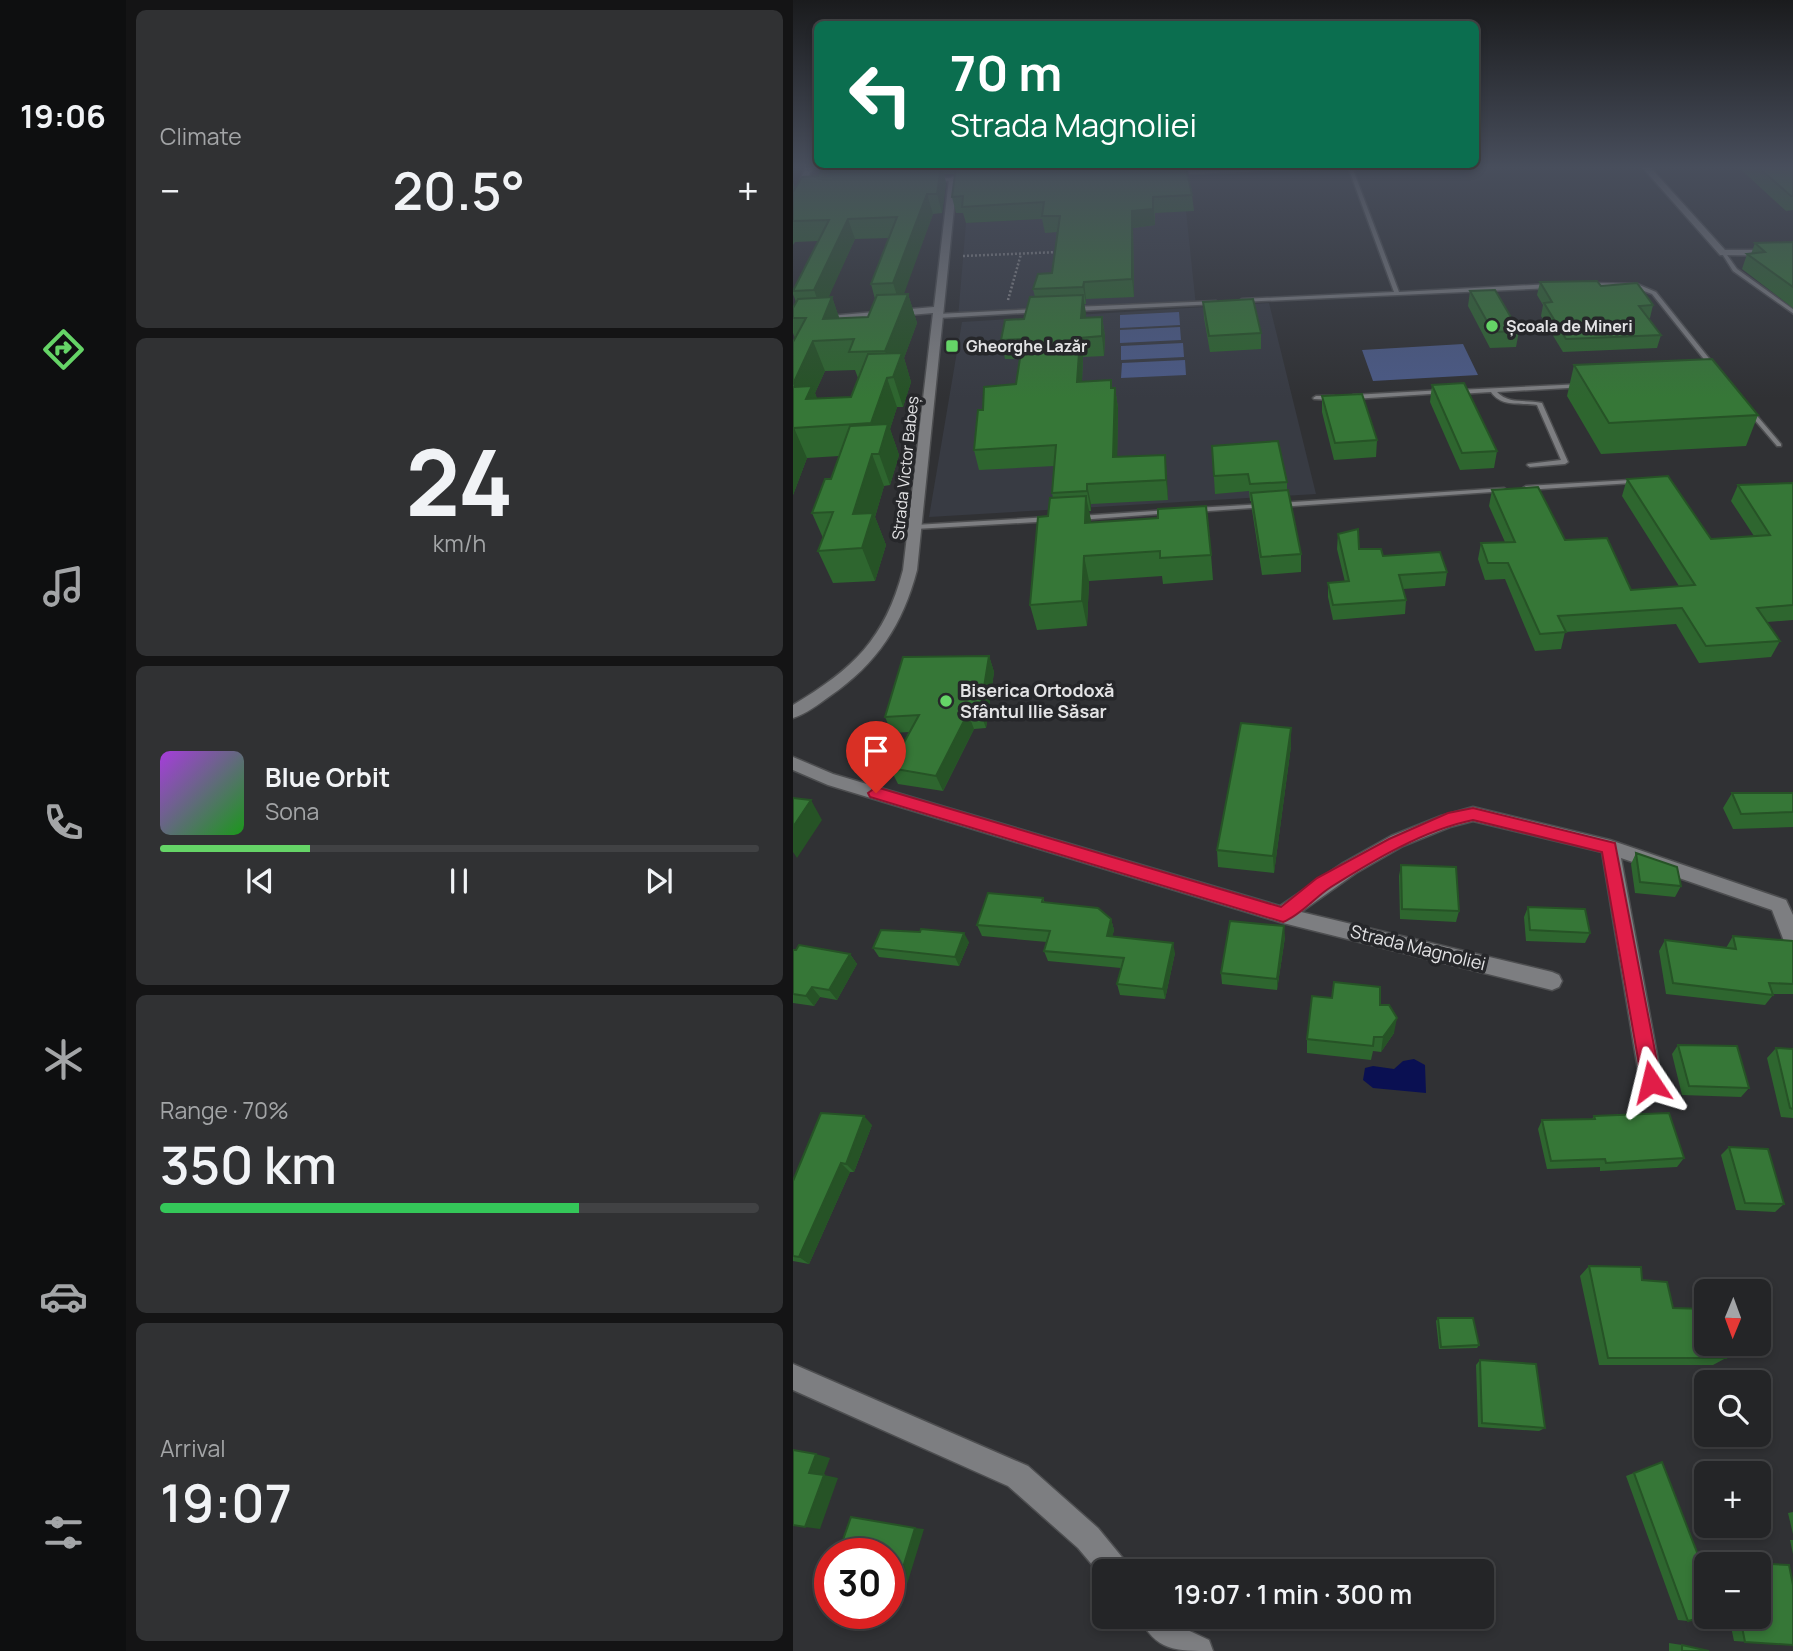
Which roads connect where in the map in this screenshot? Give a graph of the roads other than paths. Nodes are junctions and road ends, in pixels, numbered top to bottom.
1 (946, 244) edge
2 (1379, 244) edge
3 (1715, 244) edge
4 (1723, 253) junction
5 (1793, 253) edge
6 (1581, 285) edge
7 (1554, 286) edge
8 (1397, 294) junction
9 (1221, 302) edge
10 (1235, 302) edge
11 (1072, 309) edge
12 (1045, 311) edge
13 (939, 313) junction
14 (1793, 313) edge
15 (799, 325) edge
16 (1715, 370) edge
17 (1588, 386) edge
18 (1493, 390) junction
19 (1316, 398) dead end
20 (1747, 408) edge
21 (1779, 445) dead end
22 (1530, 465) dead end
23 (1630, 482) edge
24 (1521, 489) edge
25 (1507, 490) edge
26 (1069, 518) edge
27 (1056, 519) edge
28 (915, 527) junction
29 (793, 712) edge
30 (793, 763) edge
31 (1610, 847) junction
32 (1283, 915) junction
33 (1793, 943) edge
34 (1552, 981) dead end
35 (1651, 1082) dead end
36 (793, 1377) edge
37 (1105, 1559) edge
38 (1165, 1635) edge
39 (1198, 1651) edge

1 - 13 street, Strada Victor Babeș
2 - 8 lane
3 - 4 street
4 - 5 street
4 - 14 lane
6 - 16 lane
7 - 8 lane
8 - 10 lane
9 - 11 lane
12 - 13 lane
13 - 15 street
13 - 28 street, Strada Victor Babeș
17 - 18 lane
18 - 19 lane
18 - 22 lane
20 - 21 lane
23 - 24 lane
25 - 26 lane
27 - 28 lane
28 - 29 street, Strada Victor Babeș
30 - 32 street, Strada Magnoliei
31 - 32 street
31 - 33 street
31 - 35 street
32 - 34 street, Strada Magnoliei
36 - 37 street
38 - 39 street

